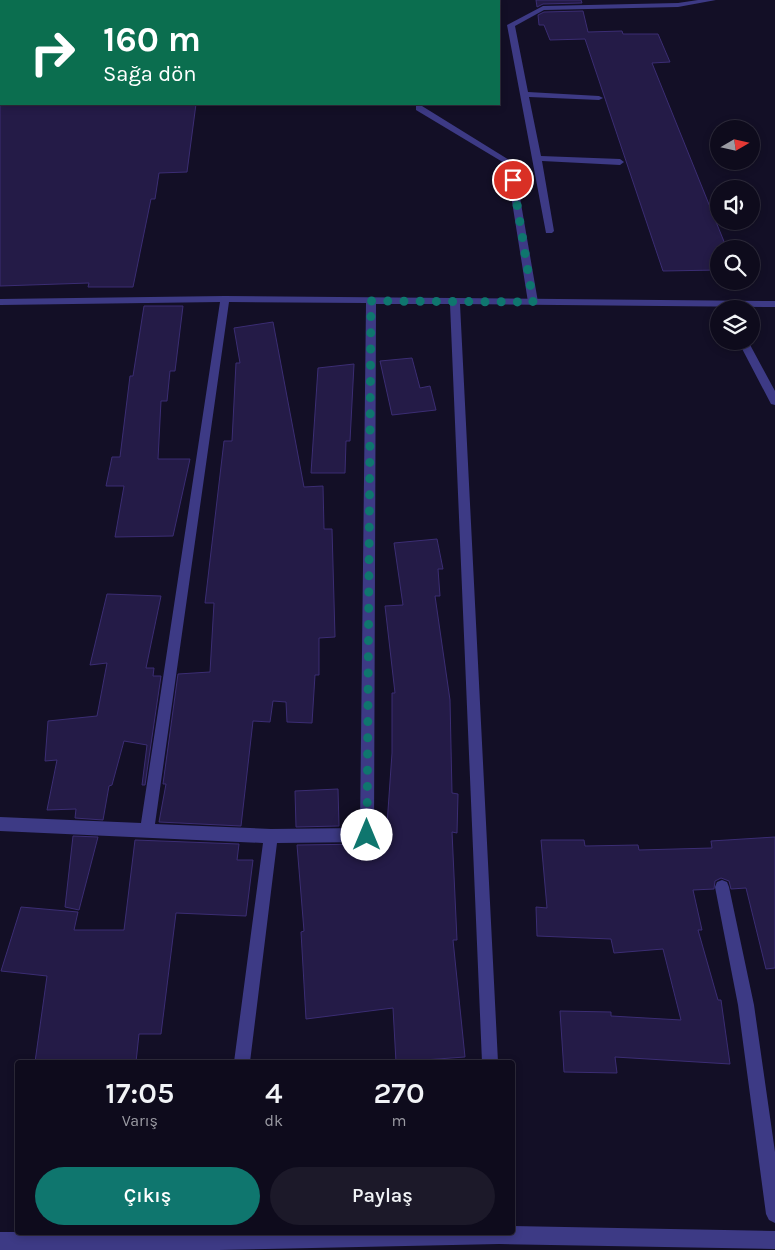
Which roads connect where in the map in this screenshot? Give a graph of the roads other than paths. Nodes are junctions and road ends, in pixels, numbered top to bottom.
1 (712, 0) edge
2 (523, 94) junction
3 (599, 98) dead end
4 (419, 108) dead end
5 (538, 158) junction
6 (620, 162) dead end
7 (549, 231) dead end
8 (225, 299) junction
9 (371, 301) junction
10 (0, 302) edge
11 (455, 302) junction
12 (533, 302) junction
13 (775, 304) edge
14 (760, 305) edge
15 (710, 306) edge
16 (748, 350) edge
17 (775, 401) edge
18 (0, 824) edge
19 (147, 831) junction
20 (271, 836) junction
21 (722, 887) dead end
22 (242, 1060) edge
23 (490, 1060) edge
24 (775, 1214) edge
25 (405, 1235) edge
26 (511, 1235) edge
27 (219, 1237) edge
28 (0, 1240) edge
29 (775, 1240) edge
30 (630, 1244) edge

1 - 2 street
2 - 3 street
2 - 5 street
4 - 12 street
5 - 6 street
5 - 7 street
8 - 9 street
8 - 10 street
8 - 19 street
9 - 11 street
9 - 20 street
11 - 12 street
11 - 23 street
12 - 15 street
13 - 14 street
16 - 17 street
18 - 19 street
19 - 20 street
20 - 22 street
21 - 24 street
25 - 27 street
26 - 30 street
27 - 28 street
29 - 30 street

